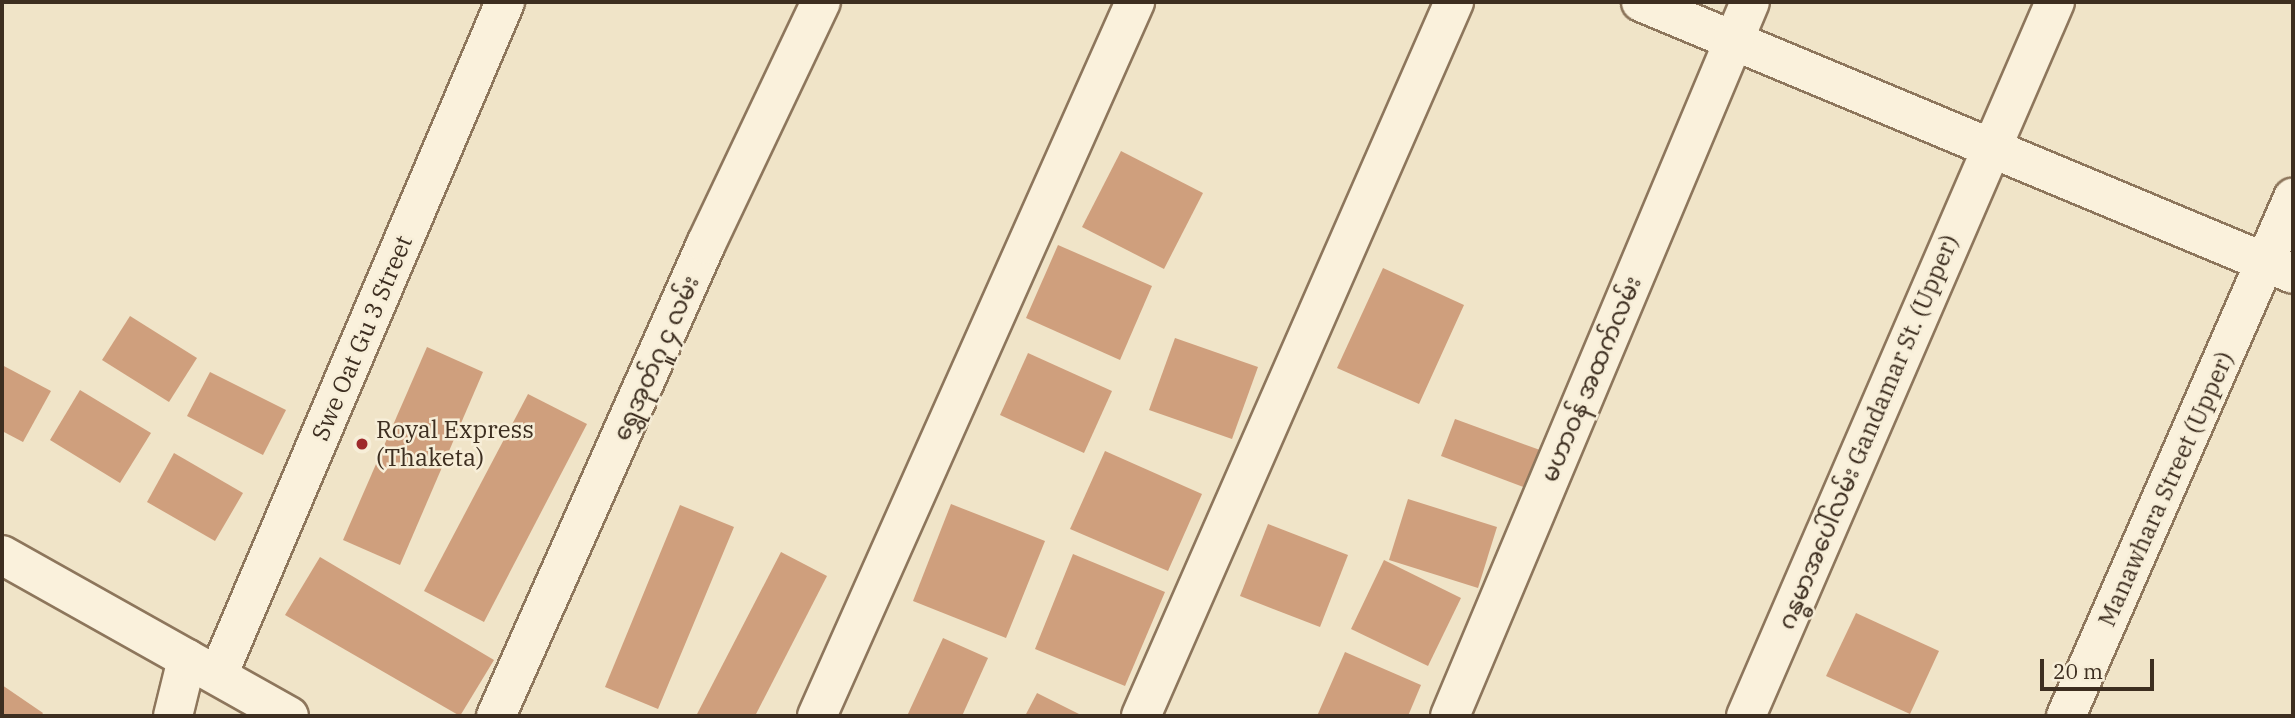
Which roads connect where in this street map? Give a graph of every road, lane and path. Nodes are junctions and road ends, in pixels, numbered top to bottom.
1 (505, 2) edge
2 (821, 2) edge
3 (1135, 2) edge
4 (1454, 2) edge
5 (1641, 2) edge
6 (1750, 2) edge
7 (2055, 2) edge
8 (1732, 41) junction
9 (1990, 148) junction
10 (2293, 198) edge
11 (2279, 268) edge
12 (2, 555) edge
13 (202, 667) junction
14 (173, 716) edge
15 (289, 716) edge
16 (496, 716) edge
17 (817, 716) edge
18 (1141, 716) edge
19 (1450, 716) edge
20 (1746, 716) edge
21 (2066, 716) edge

1 - 13 street, Swe Oat Gu 3 Street
2 - 16 street, ရွှေအုတ်ဂူ ၄ လမ်း
3 - 17 street
4 - 18 street
5 - 8 street
6 - 8 street, မဟာဝန် အထက်လမ်း
7 - 9 street, ဂန္ဓမာအပေါ်လမ်း Gandamar St. (Upper)
8 - 9 street
8 - 19 street, မဟာဝန် အထက်လမ်း
9 - 11 street
9 - 20 street, ဂန္ဓမာအပေါ်လမ်း Gandamar St. (Upper)
10 - 11 street, Manawhara Street (Upper)
11 - 21 street, Manawhara Street (Upper)
12 - 13 street
13 - 14 street, Swe Oat Gu 3 Street
13 - 15 street

